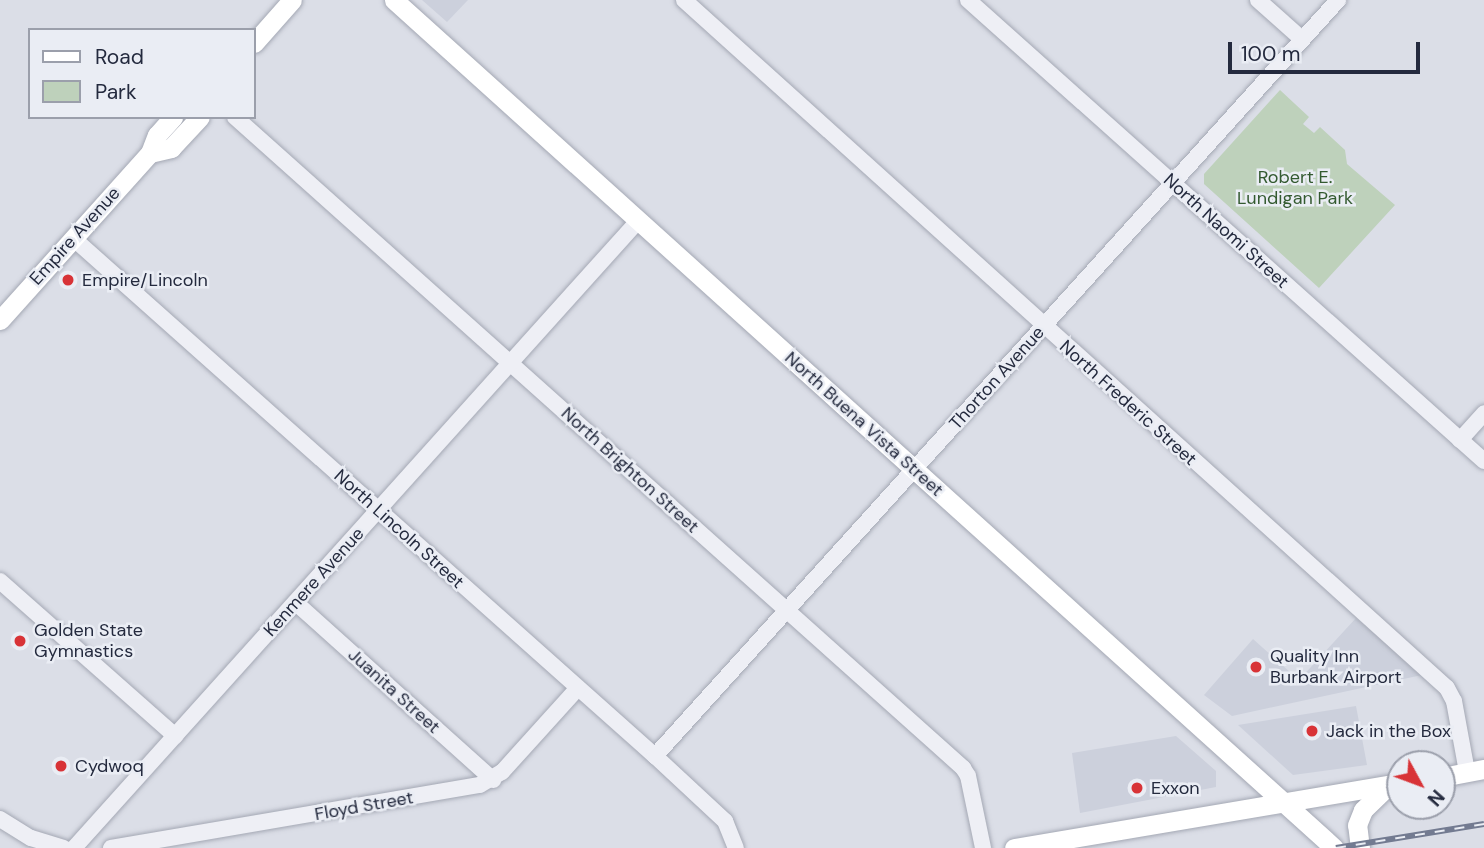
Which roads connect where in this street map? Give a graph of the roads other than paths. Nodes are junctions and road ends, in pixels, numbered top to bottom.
1 (292, 0) edge
2 (394, 0) edge
3 (684, 0) edge
4 (968, 0) edge
5 (1258, 0) edge
6 (1338, 0) edge
7 (1302, 39) junction
8 (256, 41) edge
9 (171, 119) edge
10 (198, 119) edge
11 (237, 119) edge
12 (150, 153) junction
13 (1173, 183) junction
14 (637, 222) junction
15 (73, 238) junction
16 (0, 320) edge
17 (1043, 326) junction
18 (512, 363) junction
19 (1484, 413) edge
20 (1460, 440) junction
21 (1484, 461) edge
22 (915, 469) junction
23 (379, 510) junction
24 (0, 581) edge
25 (296, 603) junction
26 (786, 611) junction
27 (578, 688) junction
28 (175, 736) junction
29 (655, 756) junction
30 (1476, 771) edge
31 (1456, 775) edge
32 (493, 780) junction
33 (1386, 786) edge
34 (1386, 792) edge
35 (1283, 804) junction
36 (0, 819) edge
37 (63, 848) edge
38 (74, 848) edge
39 (111, 848) edge
40 (736, 848) edge
41 (983, 848) edge
42 (1014, 848) edge
43 (1334, 848) edge
44 (1360, 848) edge

1 - 8 main road
2 - 14 main road, North Buena Vista Street
3 - 17 street, North Frederic Street
4 - 13 street, North Naomi Street
5 - 7 street
6 - 7 street, Thorton Avenue
7 - 13 street, Thorton Avenue
9 - 12 main road, Empire Avenue
10 - 12 main road, Empire Avenue
11 - 18 street, North Brighton Street
12 - 15 main road, Empire Avenue
13 - 17 street, Thorton Avenue
13 - 20 street, North Naomi Street
14 - 18 street, Kenmere Avenue
14 - 22 main road, North Buena Vista Street
15 - 16 main road, Empire Avenue
15 - 23 street, North Lincoln Street
17 - 22 street, Thorton Avenue
17 - 30 street, North Frederic Street
18 - 23 street, Kenmere Avenue
18 - 26 street, North Brighton Street
19 - 20 street
20 - 21 street, North Naomi Street
22 - 26 street, Thorton Avenue
22 - 35 main road, North Buena Vista Street
23 - 25 street, Kenmere Avenue
23 - 27 street, North Lincoln Street
24 - 28 street
25 - 28 street, Kenmere Avenue
25 - 32 street, Juanita Street
26 - 29 street, Thorton Avenue
26 - 41 street, North Brighton Street
27 - 29 street, North Lincoln Street
27 - 32 street
28 - 38 street, Kenmere Avenue
29 - 40 street, North Lincoln Street
30 - 31 main road
32 - 39 street, Floyd Street
33 - 35 main road
34 - 44 main road
35 - 42 main road
35 - 43 main road, North Buena Vista Street
36 - 37 street

